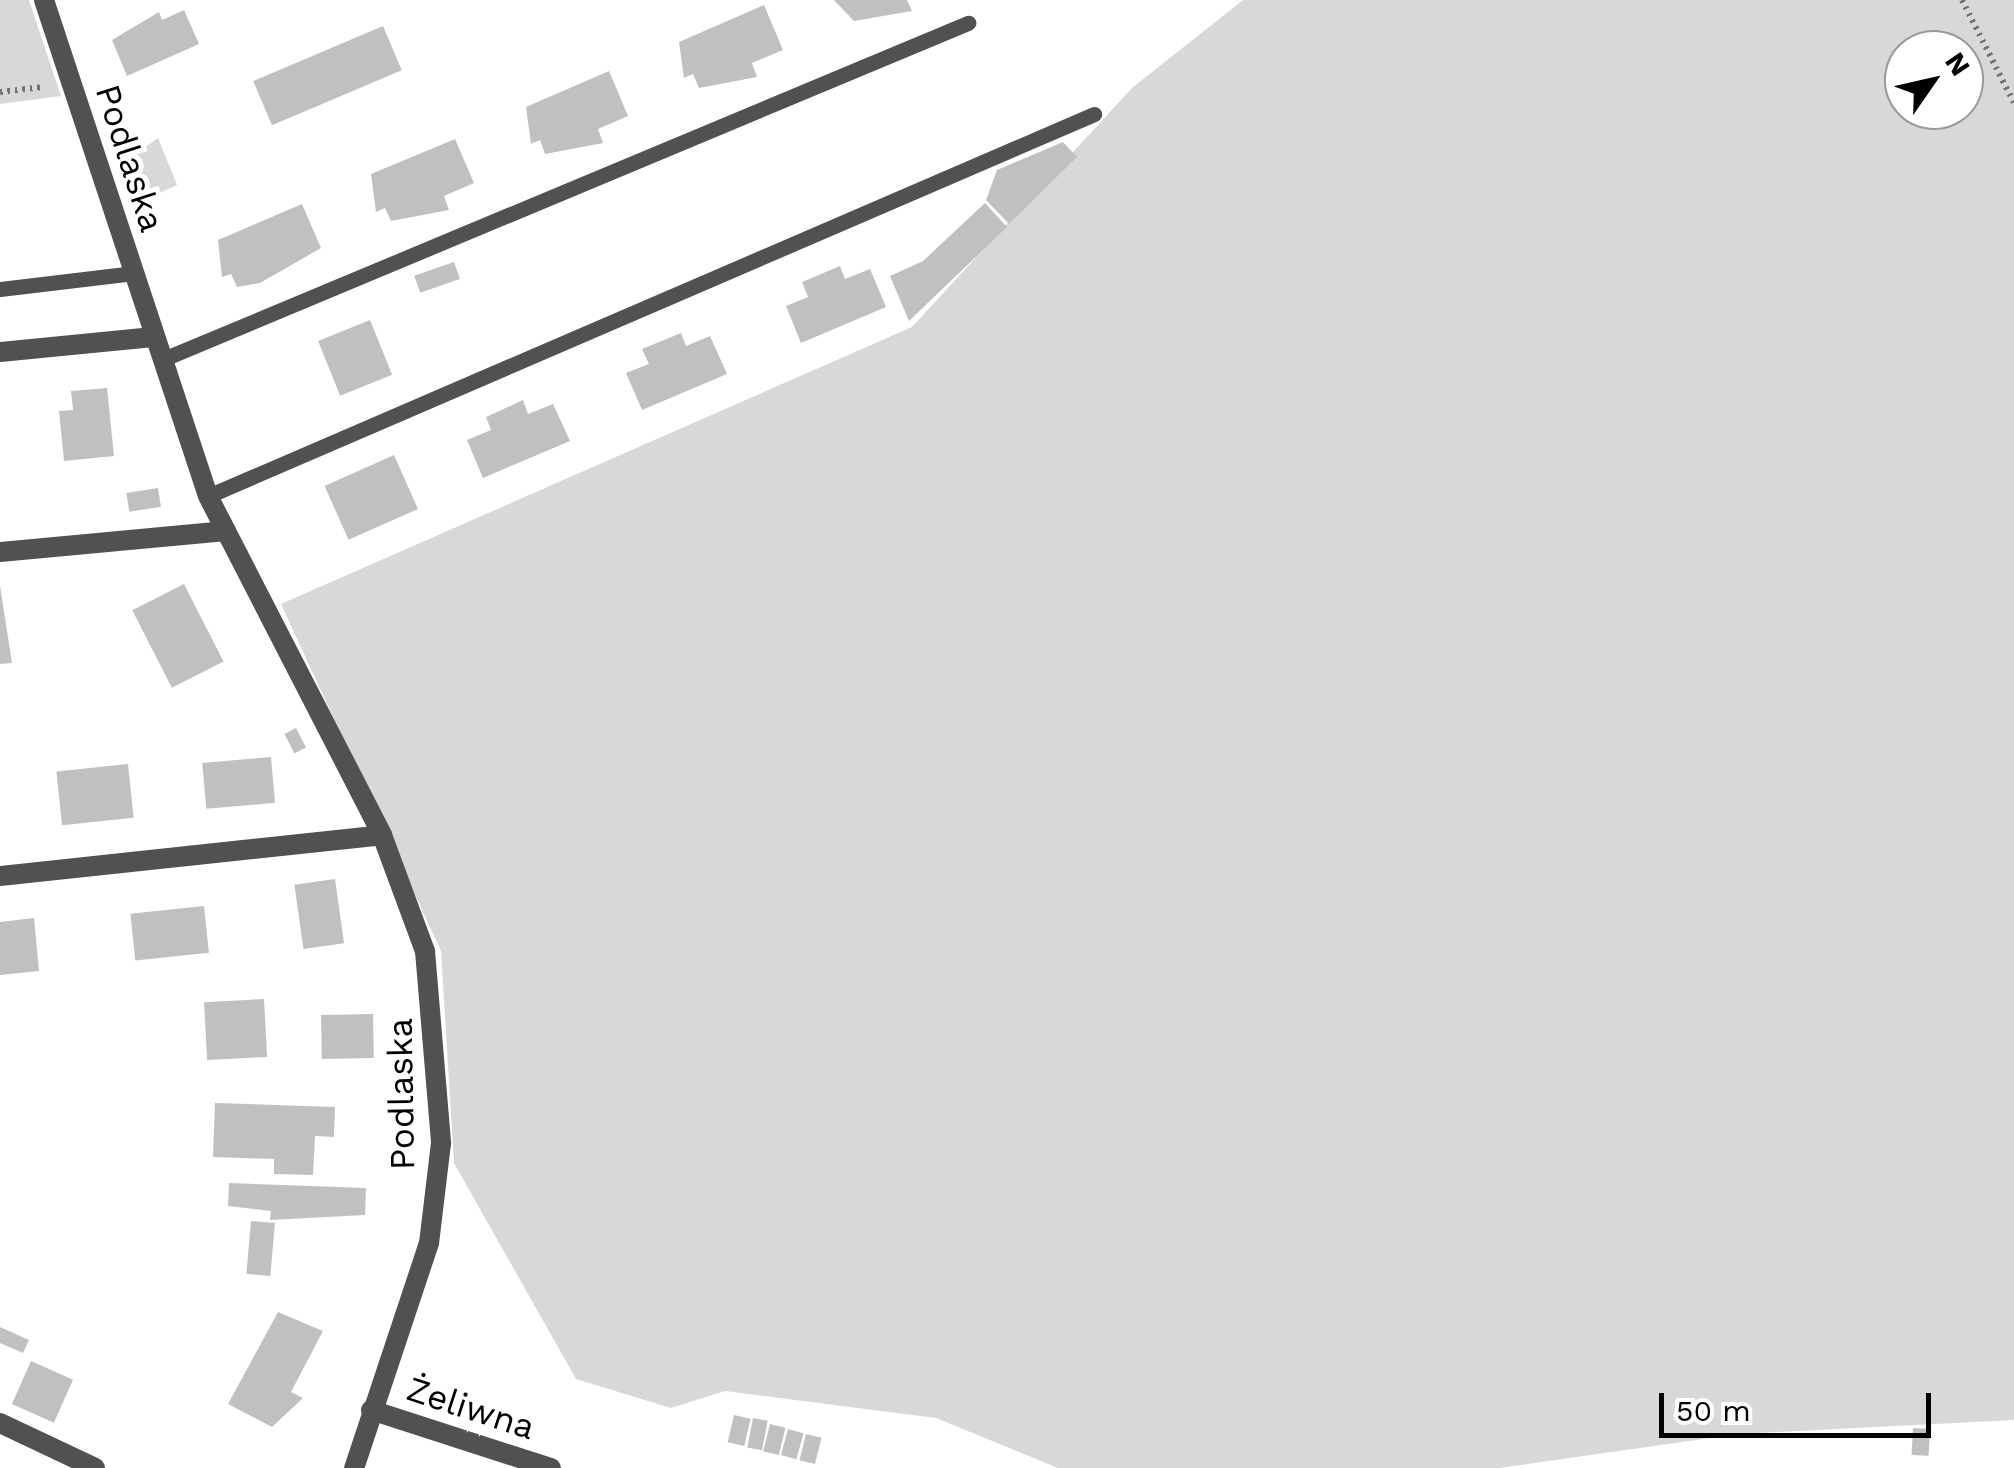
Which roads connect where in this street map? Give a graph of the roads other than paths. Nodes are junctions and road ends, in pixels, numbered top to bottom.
1 (44, 0) edge
2 (968, 23) dead end
3 (1094, 114) dead end
4 (134, 272) junction
5 (0, 289) edge
6 (153, 337) junction
7 (0, 352) edge
8 (161, 360) junction
9 (208, 496) junction
10 (226, 530) junction
11 (0, 552) edge
12 (382, 835) junction
13 (0, 876) edge
14 (371, 1410) junction
15 (0, 1424) edge
16 (95, 1468) edge
17 (354, 1468) edge
18 (552, 1468) edge

1 - 4 street, Podlaska
2 - 8 lane
3 - 9 lane
4 - 5 lane
4 - 6 street, Podlaska
6 - 7 street
6 - 8 street, Podlaska
8 - 9 street, Podlaska
9 - 10 street, Podlaska
10 - 11 street
10 - 12 street, Podlaska
12 - 13 street
12 - 14 street, Podlaska
14 - 17 street, Podlaska
14 - 18 street, Żeliwna
15 - 16 street

